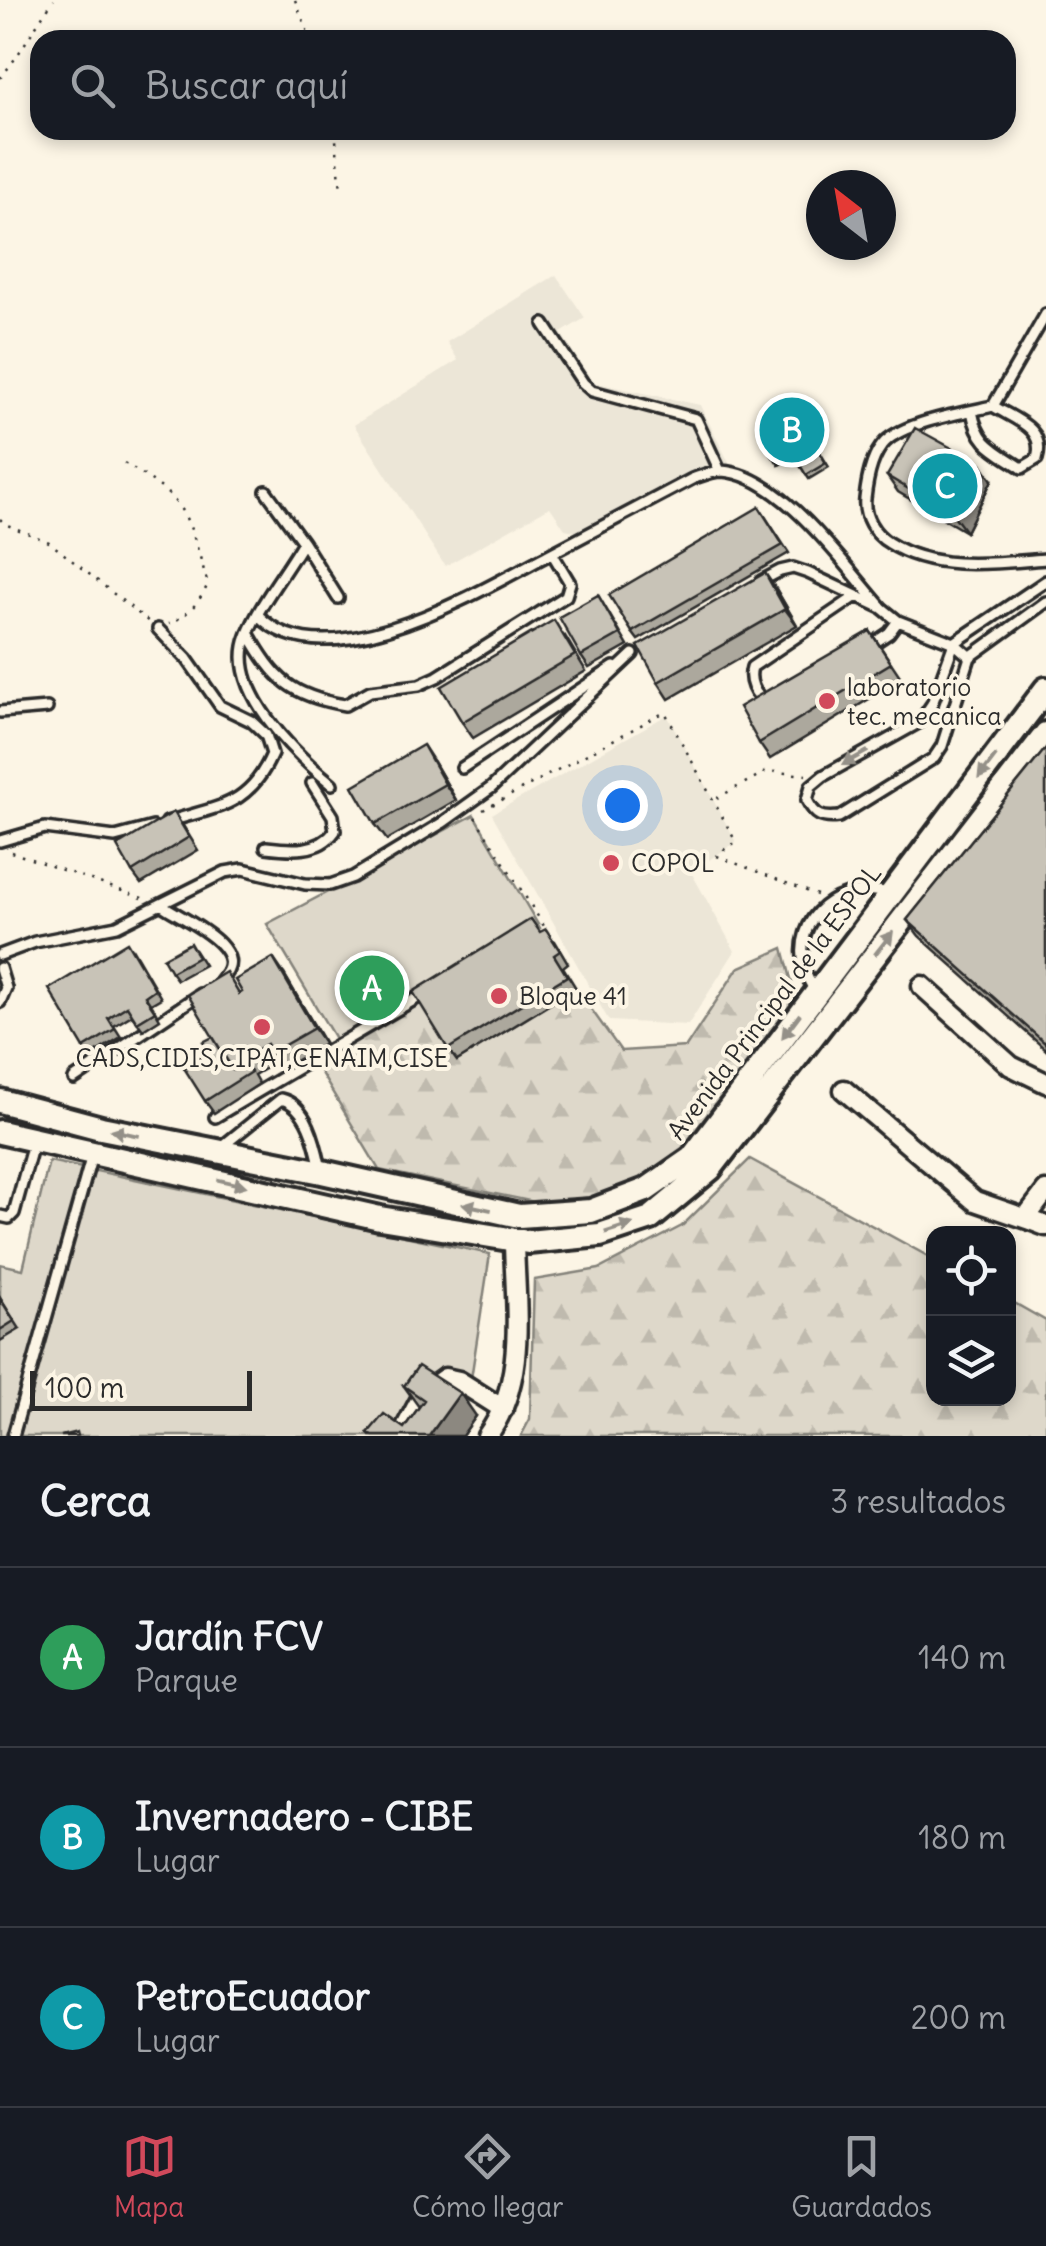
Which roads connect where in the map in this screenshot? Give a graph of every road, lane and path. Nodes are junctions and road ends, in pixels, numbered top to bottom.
1 (54, 0) edge
2 (295, 0) edge
3 (307, 30) edge
4 (0, 78) edge
5 (337, 140) edge
6 (341, 190) dead end
7 (1046, 314) edge
8 (544, 324) dead end
9 (993, 406) junction
10 (972, 411) junction
11 (124, 463) dead end
12 (720, 471) junction
13 (266, 490) dead end
14 (0, 519) edge
15 (302, 542) junction
16 (552, 553) junction
17 (1046, 560) edge
18 (1046, 581) edge
19 (747, 589) edge
20 (854, 596) junction
21 (338, 598) dead end
22 (1046, 602) edge
23 (882, 608) junction
24 (258, 615) junction
25 (898, 621) junction
26 (158, 628) junction
27 (248, 633) junction
28 (954, 643) junction
29 (650, 645) edge
30 (633, 654) junction
31 (856, 656) edge
32 (970, 656) junction
33 (1046, 690) edge
34 (784, 697) edge
35 (47, 708) dead end
36 (0, 712) edge
37 (1046, 734) edge
38 (462, 768) dead end
39 (823, 776) junction
40 (312, 783) dead end
41 (332, 784) dead end
42 (715, 799) junction
43 (0, 845) edge
44 (266, 847) dead end
45 (892, 894) junction
46 (830, 900) junction
47 (162, 906) junction
48 (544, 926) edge
49 (0, 954) edge
50 (0, 968) edge
51 (442, 983) edge
52 (922, 986) dead end
53 (816, 993) junction
54 (0, 1002) edge
55 (74, 1079) dead end
56 (1046, 1082) edge
57 (844, 1090) dead end
58 (0, 1101) edge
59 (215, 1117) dead end
60 (0, 1132) edge
61 (34, 1139) junction
62 (205, 1149) junction
63 (93, 1152) junction
64 (322, 1172) junction
65 (192, 1173) junction
66 (388, 1188) junction
67 (1046, 1190) edge
68 (0, 1216) edge
69 (542, 1217) junction
70 (380, 1218) junction
71 (1038, 1223) edge
72 (514, 1241) junction
73 (543, 1243) junction
74 (503, 1409) junction
75 (407, 1425) edge
76 (13, 1436) edge
77 (488, 1436) edge

1 - 4 path
2 - 3 path
5 - 6 path
7 - 9 lane
8 - 12 lane
9 - 10 lane
9 - 10 lane
10 - 17 lane
11 - 26 path
12 - 16 lane
12 - 23 lane
13 - 15 lane
14 - 26 path
15 - 21 lane
15 - 24 lane
16 - 24 lane
16 - 27 lane
18 - 28 lane
19 - 20 lane
20 - 23 lane
20 - 34 lane
22 - 32 lane
23 - 25 lane
24 - 27 lane
25 - 28 lane
25 - 31 lane
26 - 43 lane
27 - 41 lane
28 - 32 lane
28 -> 39 lane
29 - 30 lane
30 - 38 lane
30 - 47 lane
32 - 39 lane
33 -> 45 street, Avenida Principal de la ESPOL
35 - 36 lane
73 -> 37 street, Avenida Principal de la ESPOL
39 - 42 path
40 - 44 lane
42 - 46 path
42 - 48 path
43 - 47 path
45 - 46 lane
45 - 53 street, Avenida Principal de la ESPOL
46 - 53 lane
47 - 49 lane
47 - 55 lane
50 - 54 lane
51 - 59 lane
52 - 56 street
53 -> 69 street, Avenida Principal de la ESPOL
57 - 71 street
62 -> 58 street, Avenida Principal de la ESPOL
60 - 61 street, Avenida Principal de la ESPOL
61 - 63 street, Avenida Principal de la ESPOL
61 - 68 lane
62 - 64 street, Avenida Principal de la ESPOL
62 - 64 lane
62 - 65 street
63 - 65 street, Avenida Principal de la ESPOL
63 - 76 lane
64 - 66 street, Avenida Principal de la ESPOL
65 -> 70 street, Avenida Principal de la ESPOL
69 -> 66 street, Avenida Principal de la ESPOL
66 - 70 street
67 - 71 street
69 - 73 street
70 - 72 street, Avenida Principal de la ESPOL
72 - 73 street, Avenida Principal de la ESPOL
72 - 74 street
74 - 75 street
74 - 77 street

